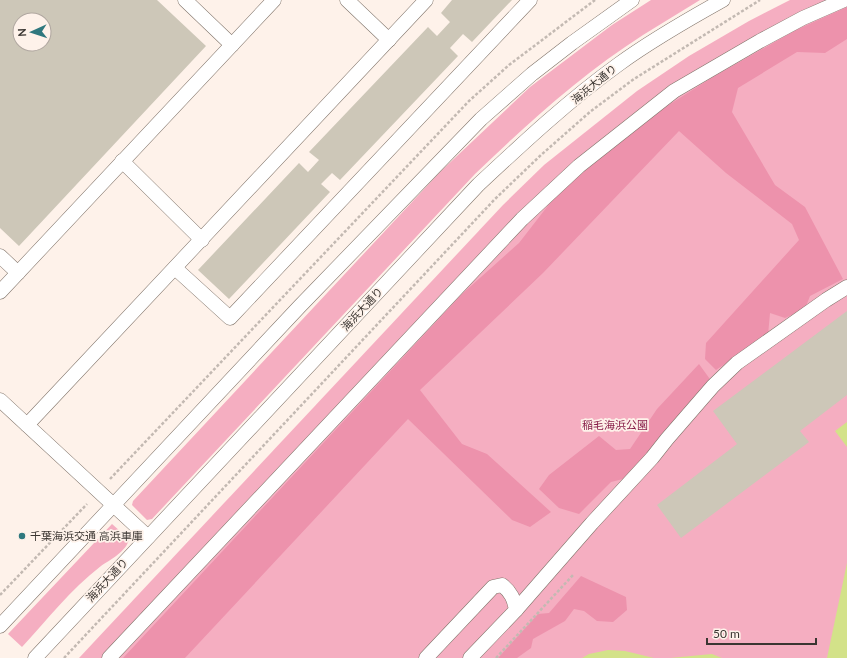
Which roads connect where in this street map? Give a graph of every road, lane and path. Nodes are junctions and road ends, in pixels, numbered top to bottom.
1 (185, 0) edge
2 (274, 0) edge
3 (347, 0) edge
4 (426, 0) edge
5 (530, 0) edge
6 (596, 0) edge
7 (632, 0) edge
8 (722, 0) edge
9 (760, 0) edge
10 (844, 0) edge
11 (389, 40) junction
12 (232, 44) junction
13 (122, 162) junction
14 (202, 240) junction
15 (0, 256) edge
16 (175, 268) junction
17 (18, 273) junction
18 (847, 287) edge
19 (0, 292) edge
20 (0, 400) edge
21 (27, 425) junction
22 (110, 479) dead end
23 (87, 504) dead end
24 (114, 505) junction
25 (148, 537) junction
26 (574, 574) dead end
27 (0, 595) edge
28 (516, 610) junction
29 (0, 626) edge
30 (35, 658) edge
31 (64, 658) edge
32 (109, 658) edge
33 (426, 658) edge
34 (470, 658) edge
35 (496, 658) edge

1 - 12 street
2 - 12 street
3 - 11 street
4 - 11 street
5 - 16 street
6 - 22 path
7 - 24 street
8 - 25 street, 海浜大通り
9 - 31 path
10 - 32 street
11 - 14 street
12 - 13 street
13 - 14 street
13 - 17 street
14 - 16 street
15 - 17 street
16 - 21 street
17 - 19 street
18 - 28 street
20 - 21 street
21 - 24 street
23 - 27 path
24 - 25 street
24 - 29 street
25 - 30 street, 海浜大通り
26 - 35 path
28 - 33 street
28 - 34 street

